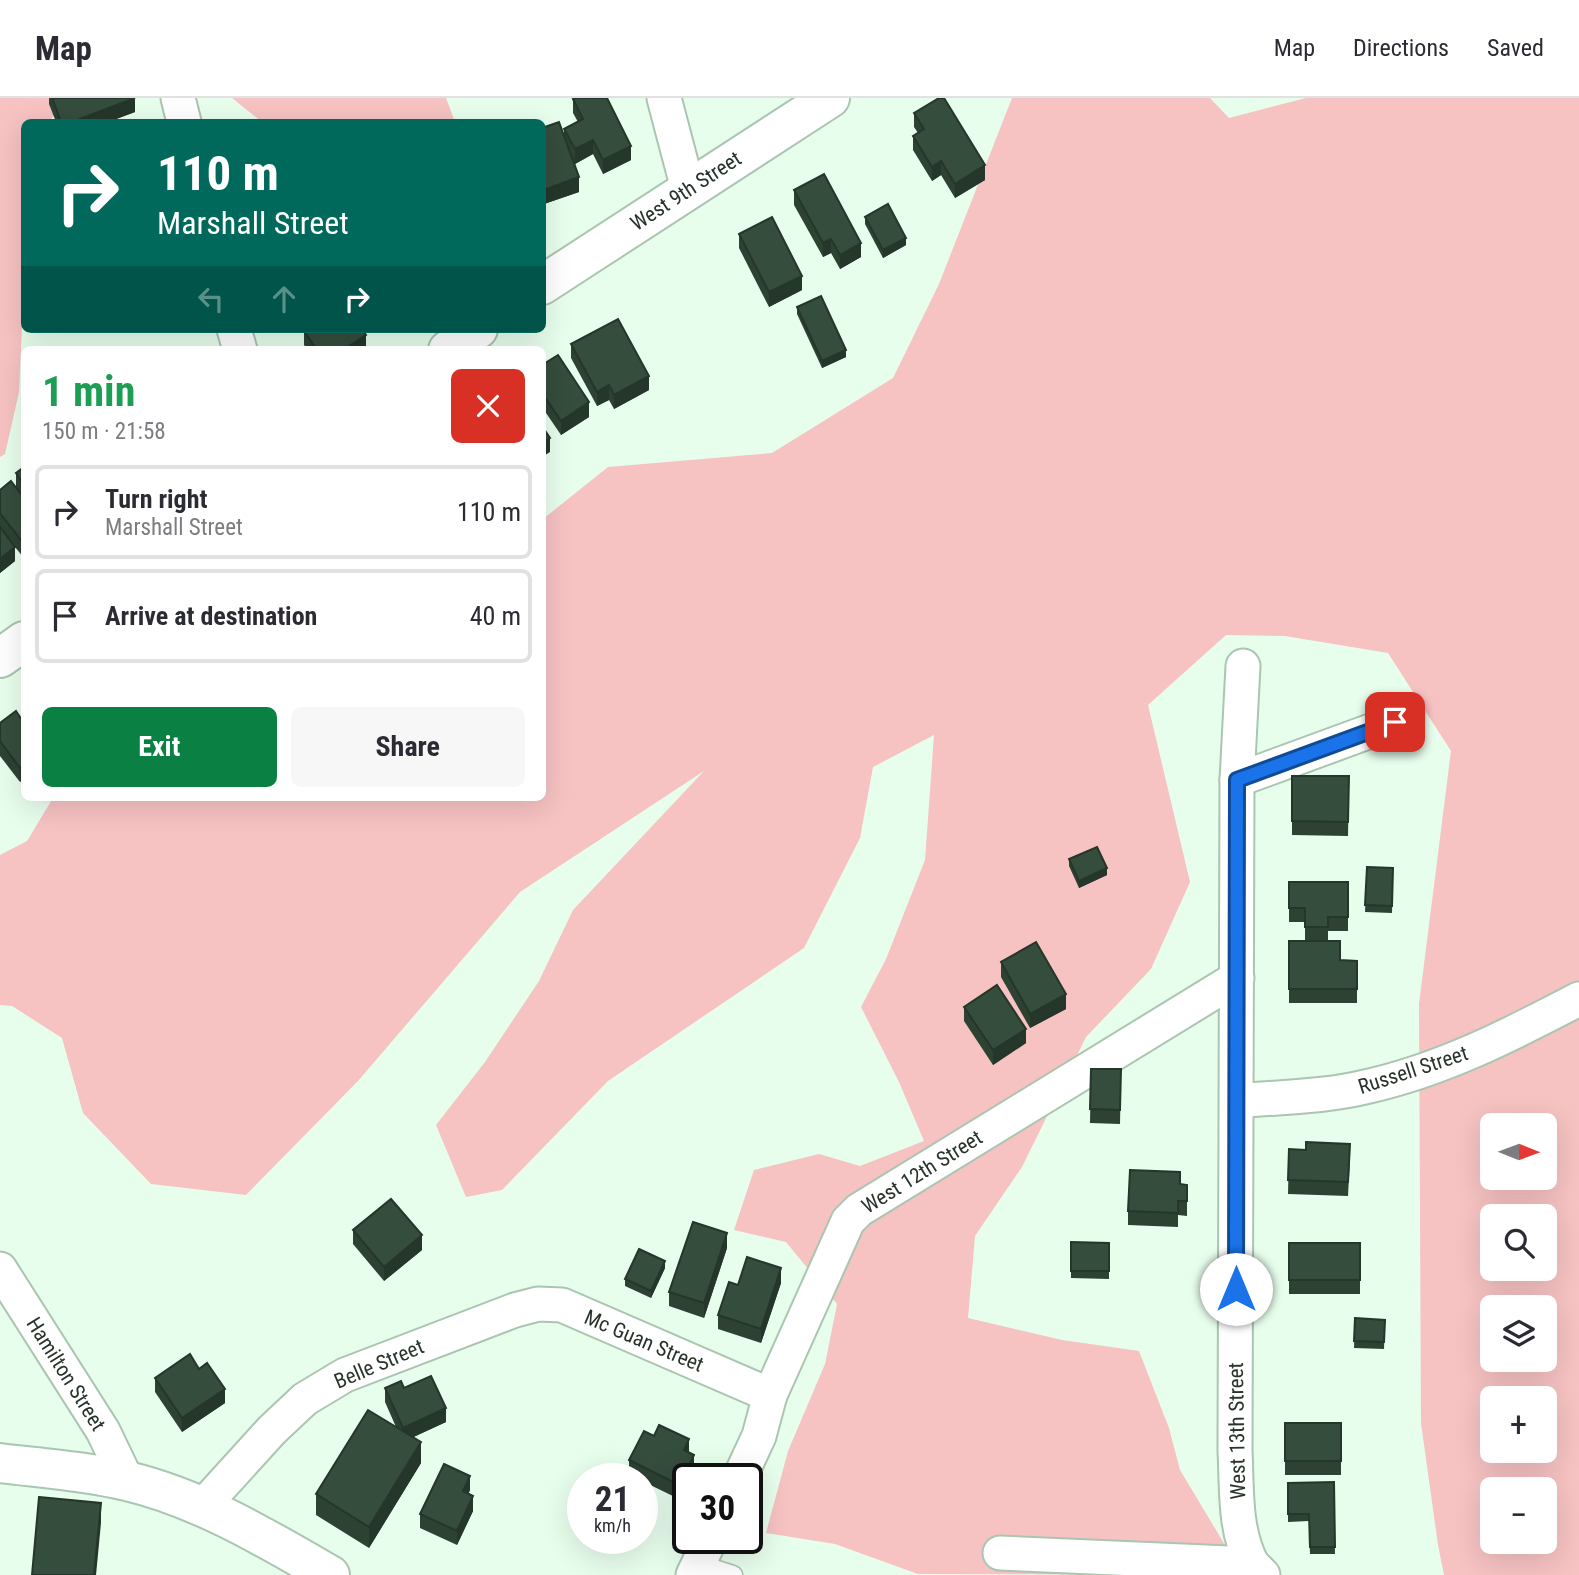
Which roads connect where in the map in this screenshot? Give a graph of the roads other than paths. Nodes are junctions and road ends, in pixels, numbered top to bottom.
1 (178, 98) edge
2 (664, 98) edge
3 (830, 98) edge
4 (183, 119) edge
5 (688, 189) junction
6 (546, 282) edge
7 (472, 333) edge
8 (453, 346) edge
9 (21, 643) edge
10 (0, 658) edge
11 (1243, 666) dead end
12 (1395, 722) dead end
13 (1237, 780) junction
14 (1237, 978) junction
15 (1579, 999) edge
16 (1237, 1101) junction
17 (0, 1269) edge
18 (515, 1310) joint
19 (771, 1395) junction
20 (0, 1463) edge
21 (746, 1463) edge
22 (127, 1481) junction
23 (202, 1507) junction
24 (1000, 1553) dead end
25 (701, 1559) edge
26 (1257, 1569) edge
27 (330, 1575) edge
28 (733, 1575) edge

1 - 4 street
2 - 5 street
3 - 5 street, West 9th Street
5 - 6 street, West 9th Street
7 - 8 street
9 - 10 street
11 - 13 street, West 13th Street
12 - 13 street
13 - 14 street, West 13th Street
14 - 16 street, West 13th Street
14 - 19 street, West 12th Street
15 - 16 street, Russell Street
16 - 26 street, West 13th Street
17 - 22 street, Hamilton Street
18 - 19 street, Mc Guan Street
18 - 23 street, Belle Street
19 - 21 street, West 12th Street
20 - 22 street
22 - 23 street
23 - 27 street
24 - 26 street
25 - 28 lane

